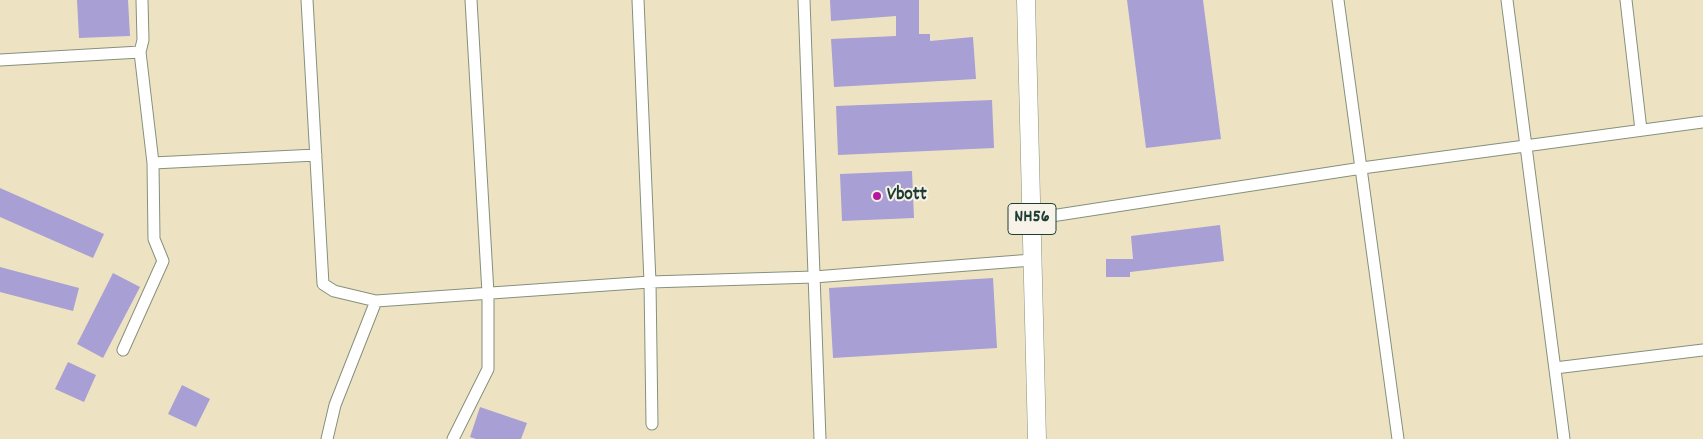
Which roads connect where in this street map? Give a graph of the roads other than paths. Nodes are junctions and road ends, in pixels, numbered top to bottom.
1 (142, 0) edge
2 (308, 0) edge
3 (471, 0) edge
4 (638, 0) edge
5 (804, 0) edge
6 (1026, 0) edge
7 (1338, 0) edge
8 (1507, 0) edge
9 (1626, 0) edge
10 (140, 52) junction
11 (0, 60) edge
12 (1703, 122) edge
13 (1641, 130) junction
14 (1527, 146) junction
15 (316, 154) junction
16 (153, 162) junction
17 (1362, 168) junction
18 (1032, 220) junction
19 (1032, 260) junction
20 (814, 277) junction
21 (650, 282) junction
22 (488, 293) junction
23 (376, 301) junction
24 (123, 350) dead end
25 (1703, 350) edge
26 (1555, 368) junction
27 (652, 424) dead end
28 (327, 439) edge
29 (453, 439) edge
30 (820, 439) edge
31 (1037, 439) edge
32 (1398, 439) edge
33 (1564, 439) edge

1 - 10 street
2 - 15 street
3 - 22 street
4 - 21 street
5 - 20 street
6 - 18 highway, NH56
7 - 17 street
8 - 14 street
9 - 13 street
10 - 11 street
10 - 16 street
12 - 13 street
13 - 14 street
14 - 17 street
14 - 26 street
15 - 16 street
15 - 23 street
16 - 24 street
17 - 18 street
17 - 32 street
18 - 19 highway, NH56
19 - 20 street
19 - 31 highway, NH56
20 - 21 street
20 - 30 street
21 - 22 street
21 - 27 street
22 - 23 street
22 - 29 street
23 - 28 street
25 - 26 street
26 - 33 street

